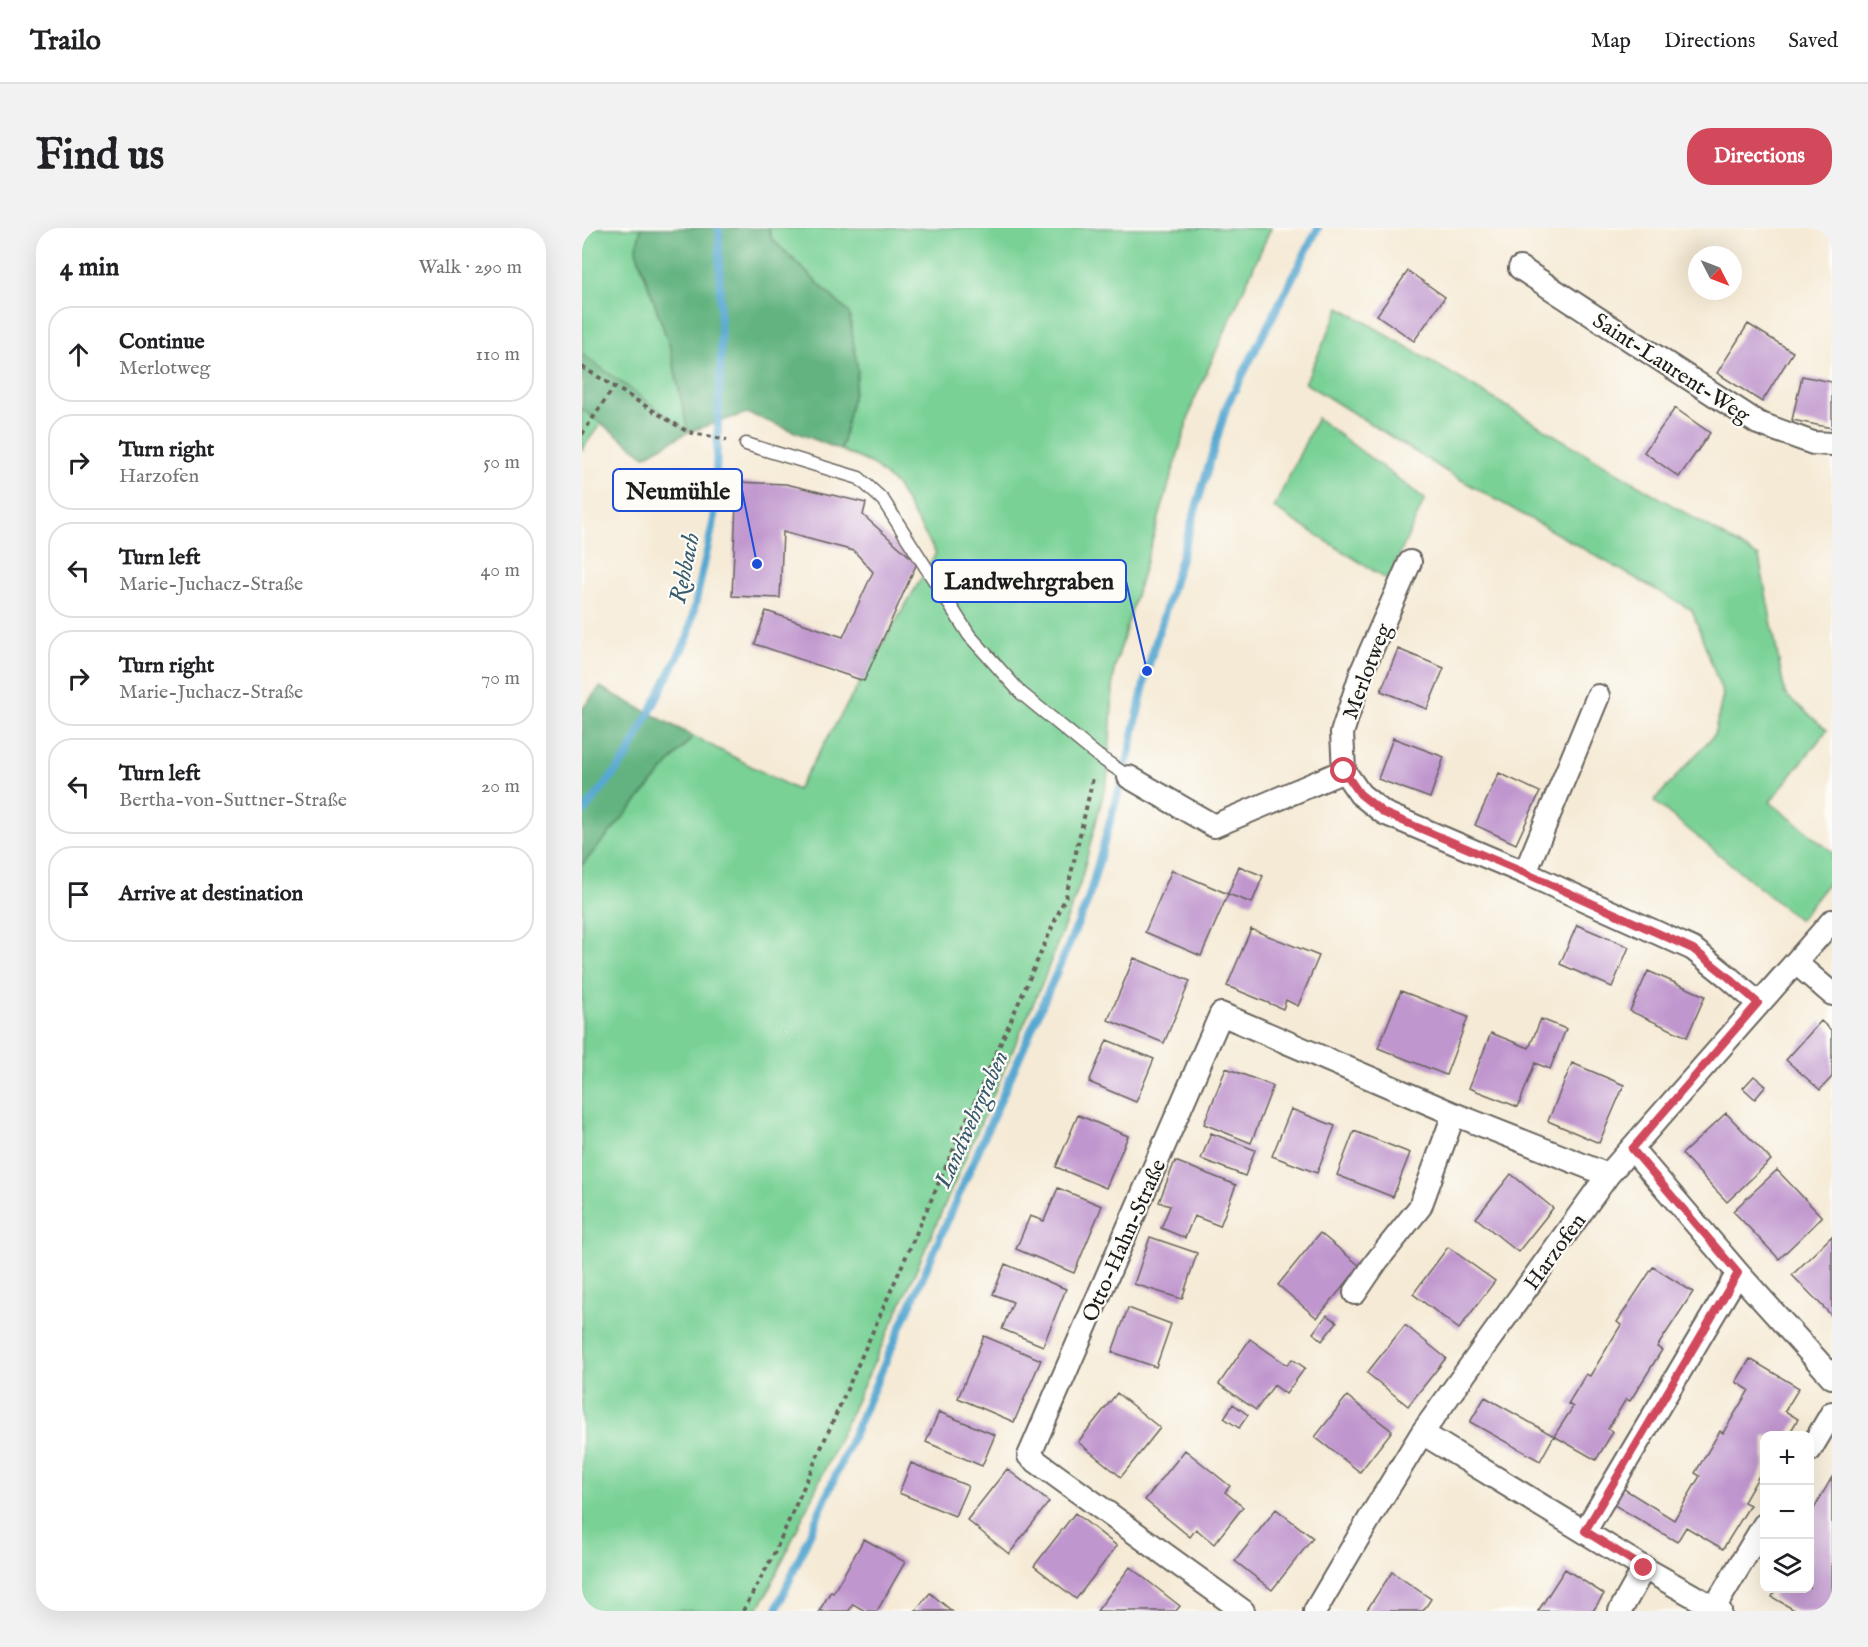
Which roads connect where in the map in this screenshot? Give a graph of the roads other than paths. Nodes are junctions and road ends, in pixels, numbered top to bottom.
1 (1520, 268) dead end
2 (746, 444) road end
3 (1832, 444) edge
4 (1410, 562) dead end
5 (1598, 696) dead end
6 (1344, 771) junction
7 (1122, 772) joint
8 (1525, 873) junction
9 (1832, 921) edge
10 (1796, 963) junction
11 (1832, 994) edge
12 (1758, 1003) junction
13 (1454, 1114) junction
14 (1632, 1149) junction
15 (1608, 1175) junction
16 (1738, 1273) junction
17 (1355, 1293) dead end
18 (1832, 1377) edge
19 (1832, 1413) edge
20 (1422, 1433) junction
21 (1814, 1442) edge
22 (1585, 1531) junction
23 (1760, 1532) edge
24 (1644, 1568) junction
25 (1717, 1609) edge
26 (1243, 1611) edge
27 (1315, 1611) edge
28 (1620, 1611) edge

1 - 3 street, Saint-Laurent-Weg
2 - 7 lane
4 - 6 street, Merlotweg
5 - 8 street
6 - 7 street
6 - 8 street
8 - 12 street
9 - 10 street, Harzofen
10 - 11 street
10 - 12 street, Harzofen
12 - 14 street, Harzofen
13 - 15 street, Otto-Hahn-Straße
13 - 17 street
13 - 26 street, Otto-Hahn-Straße
14 - 15 street, Harzofen
14 - 16 street
15 - 20 street, Harzofen
16 - 18 street
16 - 22 street
19 - 21 street
20 - 22 street
20 - 27 street, Harzofen
22 - 24 street
23 - 25 street
24 - 25 street
24 - 28 street

